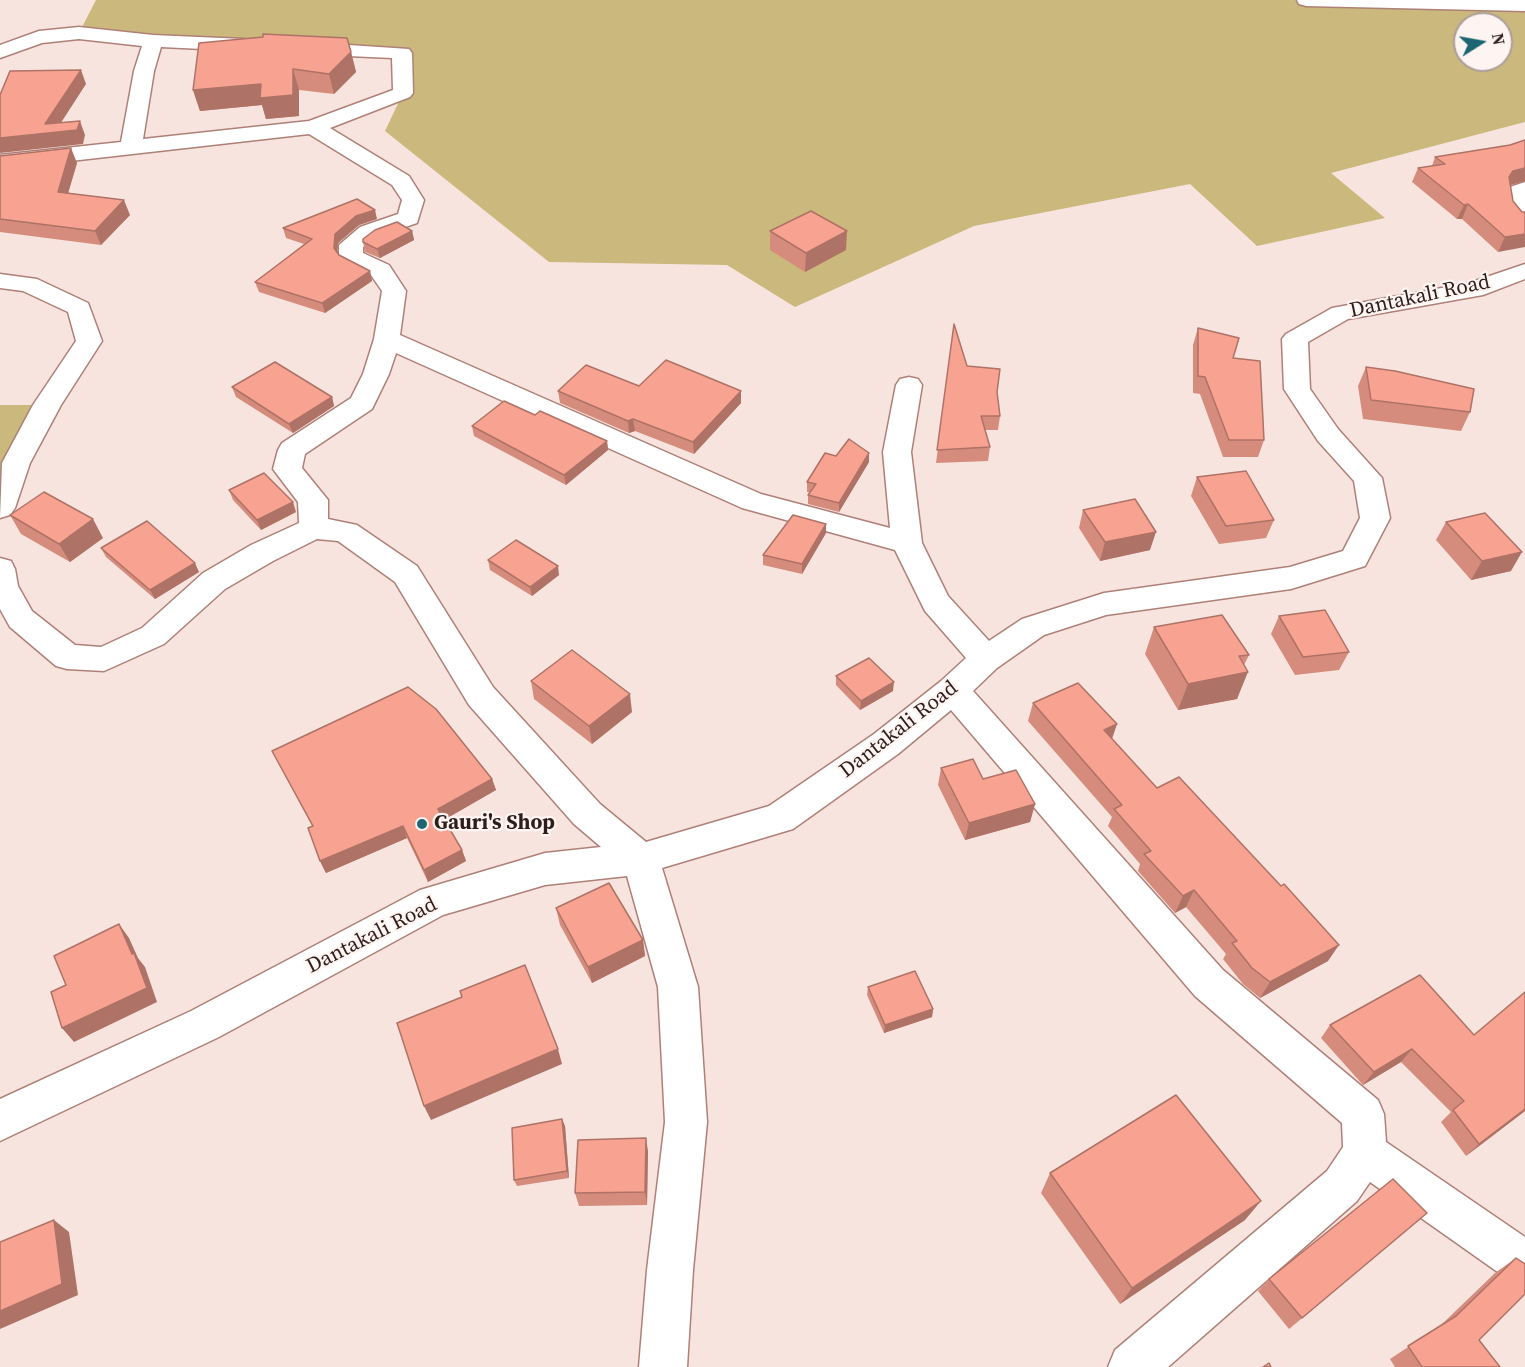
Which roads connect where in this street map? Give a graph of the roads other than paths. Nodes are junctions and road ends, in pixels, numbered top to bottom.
1 (1306, 0) edge
2 (1525, 5) edge
3 (153, 40) junction
4 (258, 46) edge
5 (282, 47) edge
6 (0, 52) edge
7 (313, 127) junction
8 (131, 147) junction
9 (0, 162) edge
10 (1525, 189) edge
11 (1525, 220) edge
12 (1525, 271) edge
13 (0, 281) edge
14 (387, 339) junction
15 (909, 385) dead end
16 (0, 508) edge
17 (314, 528) junction
18 (907, 543) junction
19 (0, 569) edge
20 (10, 624) edge
21 (986, 659) junction
22 (953, 690) junction
23 (641, 859) junction
24 (0, 1120) edge
25 (1365, 1153) junction
26 (1525, 1264) edge
27 (663, 1367) edge
28 (1132, 1367) edge

1 - 2 street
3 - 4 street
3 - 6 street
3 - 8 street
5 - 7 street
7 - 8 street
7 - 14 street
8 - 9 street
10 - 11 street
12 - 21 street, Dantakali Road
13 - 16 street
14 - 17 street
14 - 18 street
15 - 18 street
17 - 20 street
17 - 23 street
18 - 21 street
19 - 20 street
21 - 22 street, Dantakali Road
22 - 23 street, Dantakali Road
22 - 25 street
23 - 24 street, Dantakali Road
23 - 27 street
25 - 26 street
25 - 28 street

